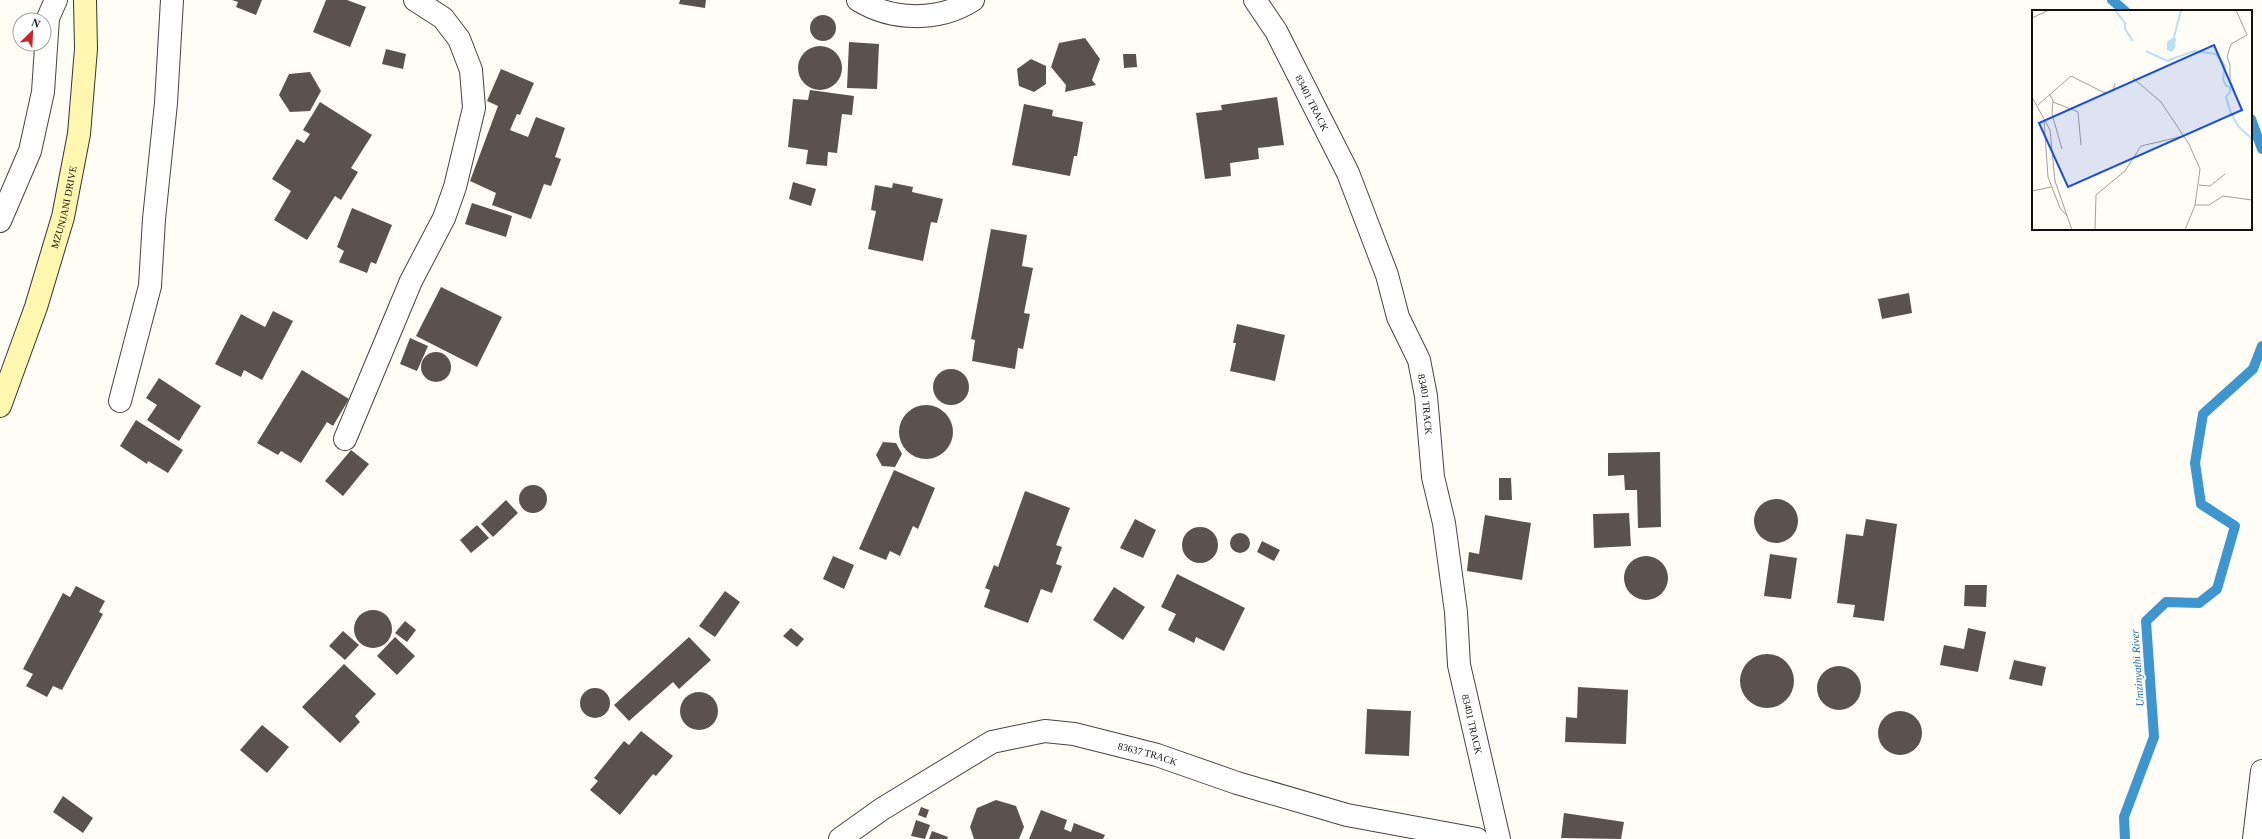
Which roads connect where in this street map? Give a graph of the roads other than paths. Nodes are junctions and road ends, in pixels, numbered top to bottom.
1 (56, 0) edge
2 (86, 0) edge
3 (172, 0) edge
4 (415, 0) edge
5 (858, 0) edge
6 (973, 0) edge
7 (1254, 0) edge
8 (0, 221) edge
9 (120, 401) dead end
10 (0, 406) edge
11 (345, 439) dead end
12 (2262, 771) edge
13 (840, 839) edge
14 (1477, 839) edge
15 (1499, 839) edge
16 (2254, 839) edge

1 - 8 street
2 - 10 main road, MZUNJANI DRIVE
3 - 9 street
4 - 11 street
5 - 6 street
7 - 15 street, 83401 TRACK
12 - 16 street
13 - 14 street, 83637 TRACK

